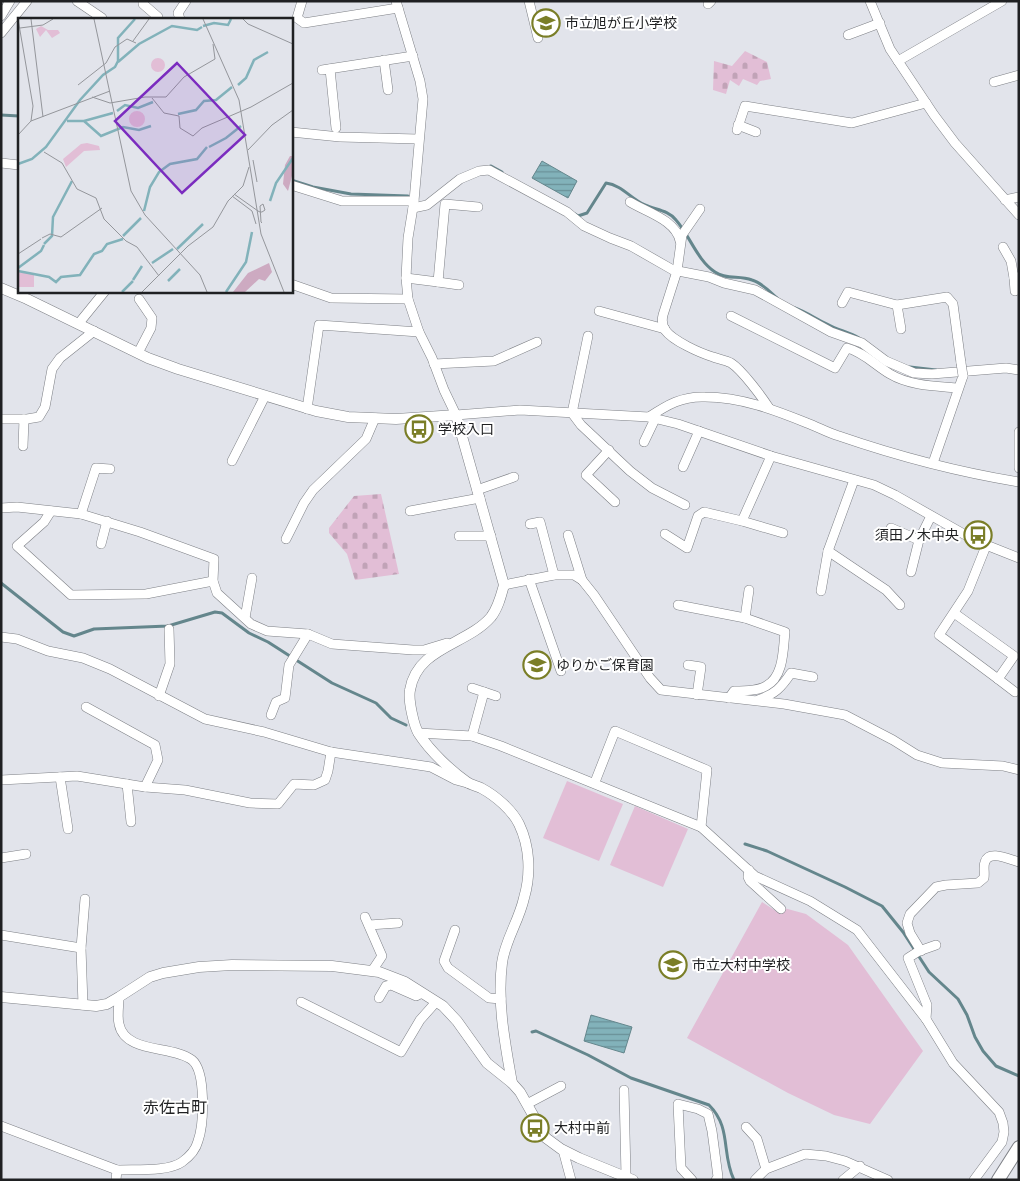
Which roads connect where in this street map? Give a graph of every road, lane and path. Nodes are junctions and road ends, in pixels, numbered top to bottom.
1 (10, 1) edge
2 (27, 1) edge
3 (77, 1) edge
4 (143, 1) edge
5 (186, 1) edge
6 (302, 1) edge
7 (529, 1) edge
8 (870, 1) edge
9 (1002, 1) edge
10 (397, 5) edge
11 (1, 16) edge
12 (158, 17) dead end
13 (102, 18) edge
14 (180, 18) edge
15 (294, 21) edge
16 (880, 23) junction
17 (1, 33) edge
18 (848, 35) dead end
19 (538, 38) dead end
20 (413, 56) junction
21 (384, 60) junction
22 (898, 61) junction
23 (1019, 75) edge
24 (994, 82) dead end
25 (388, 90) dead end
26 (926, 103) junction
27 (336, 128) dead end
28 (292, 132) edge
29 (756, 132) dead end
30 (418, 139) junction
31 (1, 163) edge
32 (18, 165) edge
33 (292, 185) edge
34 (1019, 197) edge
35 (1005, 200) junction
36 (630, 202) dead end
37 (413, 205) junction
38 (478, 207) dead end
39 (700, 209) dead end
40 (1019, 215) edge
41 (683, 234) junction
42 (1003, 248) dead end
43 (677, 271) junction
44 (1016, 277) edge
45 (406, 278) junction
46 (438, 282) junction
47 (292, 284) edge
48 (460, 286) dead end
49 (1, 288) edge
50 (1015, 291) dead end
51 (104, 292) edge
52 (139, 299) dead end
53 (408, 299) junction
54 (842, 303) dead end
55 (897, 305) junction
56 (599, 311) dead end
57 (731, 316) dead end
58 (79, 323) junction
59 (665, 329) junction
60 (901, 329) dead end
61 (94, 331) junction
62 (419, 332) junction
63 (588, 336) dead end
64 (537, 342) dead end
65 (138, 353) junction
66 (434, 364) junction
67 (1019, 370) edge
68 (958, 388) junction
69 (265, 396) junction
70 (769, 408) junction
71 (307, 409) junction
72 (572, 413) junction
73 (456, 415) junction
74 (375, 418) junction
75 (652, 418) junction
76 (1, 419) edge
77 (24, 419) junction
78 (699, 431) junction
79 (1019, 432) edge
80 (644, 442) dead end
81 (23, 446) dead end
82 (609, 450) junction
83 (771, 456) junction
84 (232, 461) dead end
85 (933, 463) junction
86 (683, 467) dead end
87 (1019, 468) edge
88 (110, 469) dead end
89 (514, 477) dead end
90 (854, 480) junction
91 (1019, 482) edge
92 (479, 494) junction
93 (615, 502) dead end
94 (685, 505) dead end
95 (1, 508) edge
96 (51, 511) junction
97 (410, 511) dead end
98 (81, 514) junction
99 (931, 516) junction
100 (550, 519) dead end
101 (107, 521) junction
102 (742, 521) junction
103 (540, 522) junction
104 (530, 524) dead end
105 (892, 528) dead end
106 (783, 533) dead end
107 (666, 534) dead end
108 (568, 535) dead end
109 (459, 536) dead end
110 (491, 536) junction
111 (286, 539) dead end
112 (919, 540) junction
113 (101, 544) dead end
114 (986, 546) junction
115 (828, 551) junction
116 (1019, 558) edge
117 (911, 572) dead end
118 (554, 575) junction
119 (252, 578) dead end
120 (529, 580) junction
121 (582, 580) junction
122 (213, 581) junction
123 (504, 585) junction
124 (749, 590) dead end
125 (821, 591) dead end
126 (678, 605) dead end
127 (900, 605) dead end
128 (954, 613) junction
129 (245, 618) junction
130 (745, 618) junction
131 (169, 628) dead end
132 (308, 634) junction
133 (1, 637) edge
134 (452, 642) junction
135 (688, 665) dead end
136 (561, 671) dead end
137 (813, 677) dead end
138 (998, 679) junction
139 (472, 688) dead end
140 (484, 692) junction
141 (1015, 692) dead end
142 (697, 695) junction
143 (159, 696) junction
144 (496, 696) dead end
145 (730, 698) junction
146 (755, 701) junction
147 (86, 707) dead end
148 (271, 715) dead end
149 (418, 733) junction
150 (472, 736) junction
151 (331, 752) junction
152 (1019, 769) edge
153 (60, 777) junction
154 (1, 780) edge
155 (595, 782) junction
156 (468, 783) junction
157 (127, 784) junction
158 (145, 786) junction
159 (131, 822) dead end
160 (701, 827) junction
161 (68, 829) dead end
162 (26, 854) dead end
163 (1, 858) edge
164 (1019, 862) edge
165 (749, 870) junction
166 (85, 899) dead end
167 (781, 909) dead end
168 (398, 923) dead end
169 (455, 930) dead end
170 (1, 935) edge
171 (936, 945) dead end
172 (81, 948) junction
173 (920, 951) junction
174 (372, 971) junction
175 (422, 993) junction
176 (1, 997) edge
177 (119, 998) junction
178 (379, 998) dead end
179 (501, 999) junction
180 (301, 1002) dead end
181 (436, 1002) junction
182 (83, 1005) junction
183 (926, 1019) junction
184 (512, 1083) junction
185 (561, 1086) dead end
186 (624, 1090) dead end
187 (527, 1104) junction
188 (1, 1126) edge
189 (746, 1126) dead end
190 (1019, 1147) edge
191 (564, 1150) junction
192 (860, 1166) junction
193 (766, 1169) junction
194 (118, 1170) junction
195 (609, 1175) edge
196 (629, 1178) edge
197 (116, 1180) edge
198 (571, 1180) edge
199 (692, 1180) edge
200 (716, 1180) edge
201 (755, 1180) edge
202 (843, 1180) edge
203 (888, 1180) edge
204 (974, 1180) edge
205 (998, 1180) edge

1 - 11 street
2 - 17 street
3 - 13 street
4 - 12 street
5 - 14 street
6 - 15 street
7 - 19 street
8 - 16 street
9 - 22 street
10 - 15 street
10 - 20 street
16 - 18 street
16 - 22 street
20 - 21 street
20 - 30 street
21 - 25 street
21 - 27 street
22 - 26 street
23 - 24 street
26 - 29 street
26 - 35 street
28 - 30 street
30 - 37 street
31 - 32 street
33 - 37 street
34 - 35 street
35 - 40 street
36 - 41 street
37 - 43 street
37 - 45 street
38 - 46 street
39 - 41 street
41 - 43 street
42 - 44 street
43 - 59 street
43 - 67 street
44 - 50 street
45 - 46 street
45 - 53 street
46 - 48 street
47 - 53 street
49 - 58 street
51 - 58 street
52 - 65 street
53 - 62 street
54 - 55 street
55 - 60 street
55 - 68 street, bridge
56 - 59 street
57 - 68 street
58 - 61 street
59 - 70 street
61 - 65 street
61 - 77 street
62 - 66 street
62 - 71 street
63 - 72 street
64 - 66 street
65 - 69 street
66 - 73 street
68 - 85 street
69 - 71 street
69 - 84 street
70 - 75 street
70 - 85 street
71 - 74 street
72 - 73 street
72 - 75 street
72 - 82 street
73 - 74 street
73 - 92 street
74 - 111 street
75 - 78 street
75 - 80 street
76 - 77 street
77 - 81 street
78 - 83 street
78 - 86 street
79 - 87 street
82 - 93 street
82 - 94 street
83 - 90 street
83 - 102 street
85 - 91 street
88 - 98 street
89 - 92 street
90 - 99 street
90 - 115 street
92 - 97 street
92 - 110 street
95 - 96 street
96 - 98 street
96 - 122 street
98 - 101 street
99 - 112 street
99 - 114 street
100 - 103 street
101 - 113 street
101 - 122 street
102 - 106 street
102 - 107 street
103 - 104 street
103 - 118 street
105 - 112 street
108 - 121 street
109 - 110 street
110 - 123 street
112 - 117 street
114 - 116 street
114 - 128 street
115 - 125 street
115 - 127 street
118 - 120 street
118 - 121 street
119 - 129 street
120 - 123 street
120 - 136 street
121 - 142 street
122 - 129 street
123 - 134 street
124 - 130 street
126 - 130 street
128 - 138 street
128 - 138 street
129 - 132 street
130 - 145 street
131 - 143 street
132 - 134 street
132 - 148 street
133 - 143 street
134 - 149 street
135 - 142 street
137 - 146 street
138 - 141 street
139 - 140 street
140 - 144 street
140 - 150 street
142 - 145 street
143 - 151 street
145 - 146 street
146 - 152 street
147 - 158 street
149 - 150 street
149 - 156 street
150 - 155 street
151 - 156 street
151 - 158 street
153 - 154 street
153 - 157 street
153 - 161 street
155 - 160 street
155 - 160 street
156 - 179 street
157 - 158 street
157 - 159 street
160 - 165 street
162 - 163 street
164 - 173 street
165 - 167 street
165 - 183 street
166 - 172 street
168 - 174 street
169 - 179 street
170 - 172 street
171 - 173 street
172 - 182 street
173 - 183 street
174 - 175 street
174 - 177 street
175 - 178 street
175 - 181 street
176 - 182 street
177 - 182 street
177 - 194 street
179 - 184 street
180 - 181 street
181 - 184 street
183 - 204 street
184 - 187 street
185 - 187 street
186 - 196 street
187 - 191 street
188 - 194 street
189 - 193 street
190 - 205 main road
191 - 195 street
191 - 198 street
192 - 193 street
192 - 202 street
192 - 203 street
193 - 201 street
194 - 197 street
195 - 196 street
199 - 200 street

